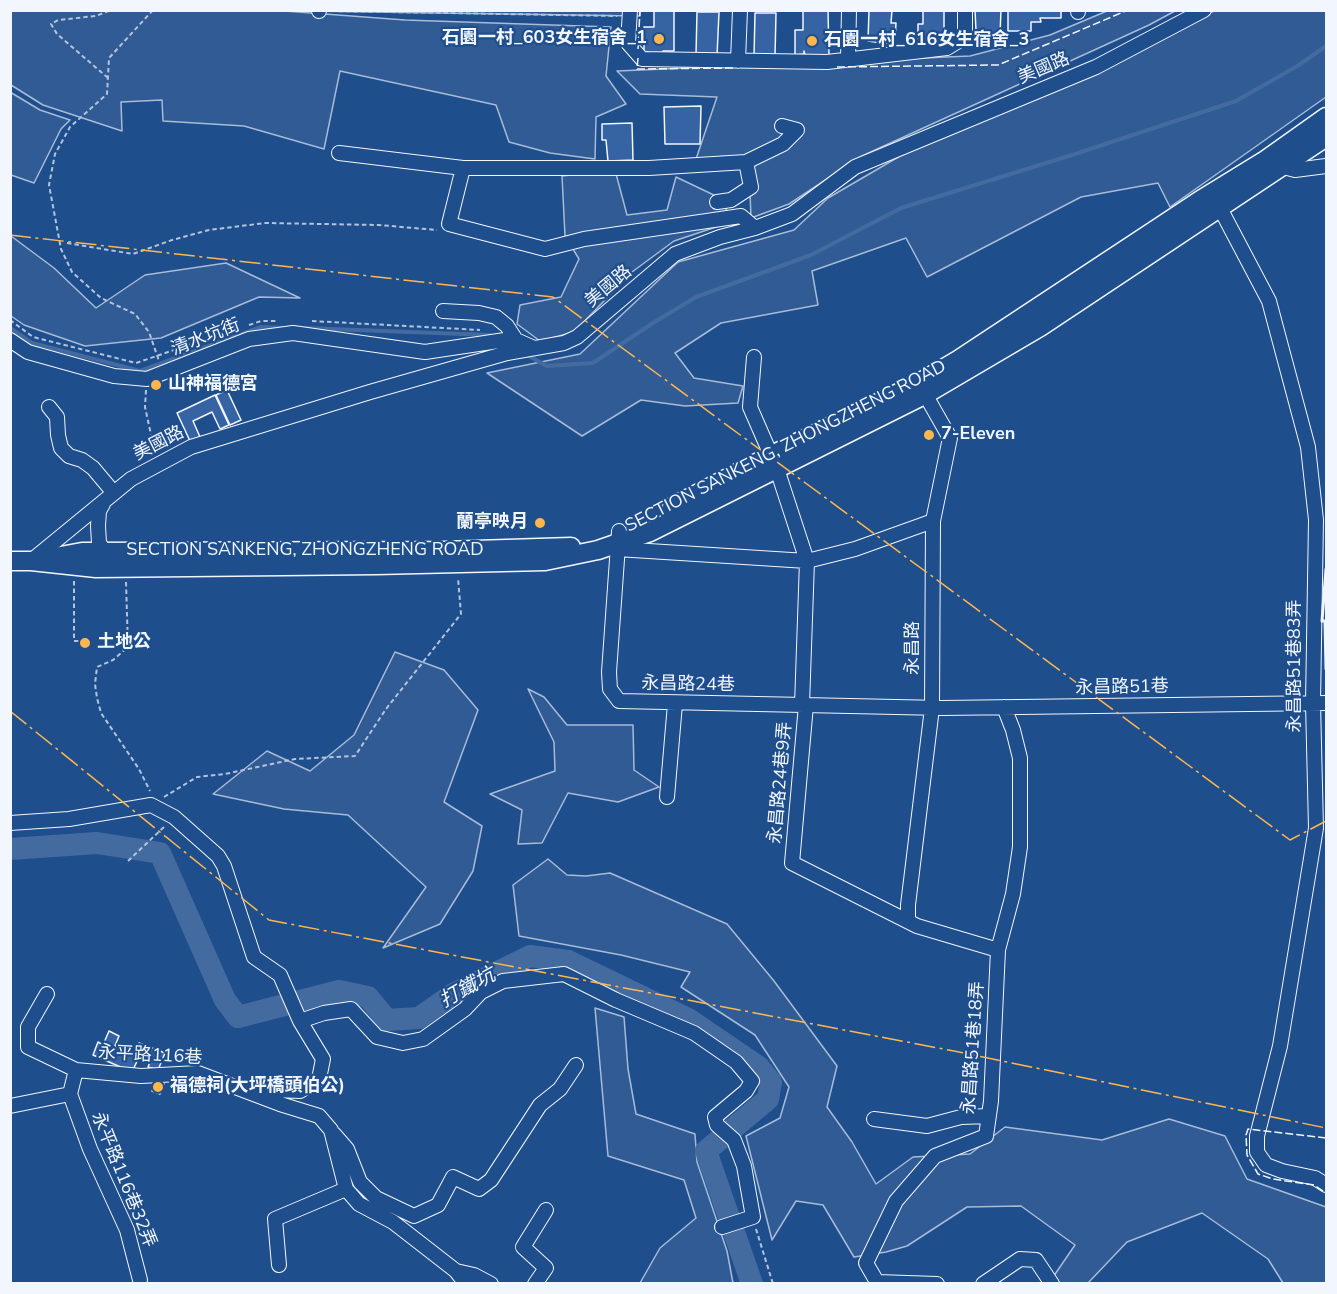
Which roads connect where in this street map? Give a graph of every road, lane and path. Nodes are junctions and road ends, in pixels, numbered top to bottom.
1 (111, 10) edge
2 (153, 10) edge
3 (740, 10) edge
4 (849, 10) edge
5 (965, 10) edge
6 (1204, 10) edge
7 (319, 11) edge
8 (630, 13) edge
9 (848, 58) junction
10 (738, 61) junction
11 (108, 79) junction
12 (1326, 117) edge
13 (782, 126) dead end
14 (1326, 137) edge
15 (339, 153) dead end
16 (1264, 161) junction
17 (746, 162) junction
18 (1326, 166) edge
19 (1283, 167) junction
20 (463, 168) junction
21 (717, 202) dead end
22 (1220, 208) junction
23 (449, 224) junction
24 (755, 228) junction
25 (67, 243) dead end
26 (443, 311) dead end
27 (10, 340) edge
28 (513, 345) junction
29 (754, 357) dead end
30 (158, 358) dead end
31 (922, 389) junction
32 (49, 407) dead end
33 (145, 407) dead end
34 (774, 463) junction
35 (158, 464) junction
36 (109, 497) junction
37 (933, 521) junction
38 (618, 541) junction
39 (105, 552) junction
40 (10, 561) edge
41 (31, 561) junction
42 (807, 561) junction
43 (458, 563) junction
44 (74, 566) junction
45 (126, 568) junction
46 (82, 641) dead end
47 (1320, 650) edge
48 (1320, 703) edge
49 (675, 704) junction
50 (804, 705) junction
51 (1004, 707) junction
52 (932, 708) junction
53 (667, 797) dead end
54 (151, 805) junction
55 (174, 817) junction
56 (10, 823) edge
57 (1321, 828) edge
58 (128, 861) dead end
59 (908, 921) junction
60 (998, 950) junction
61 (47, 994) dead end
62 (300, 1021) junction
63 (576, 1065) dead end
64 (76, 1070) junction
65 (238, 1088) junction
66 (70, 1094) junction
67 (10, 1106) edge
68 (989, 1116) junction
69 (874, 1119) dead end
70 (331, 1130) junction
71 (1326, 1185) edge
72 (346, 1189) junction
73 (546, 1210) dead end
74 (753, 1216) junction
75 (722, 1227) dead end
76 (279, 1265) dead end
77 (456, 1271) junction
78 (140, 1280) dead end
79 (466, 1284) edge
80 (490, 1284) edge
81 (535, 1284) edge
82 (772, 1284) edge
83 (937, 1284) edge
84 (983, 1284) edge
85 (1052, 1284) edge

1 - 11 path
2 - 11 path
3 - 10 street
4 - 9 street
5 - 9 street
6 - 24 street, 美國路
7 - 8 path
8 - 10 street
9 - 10 street
11 - 30 path
12 - 16 main road, SECTION SANKENG, ZHONGZHENG ROAD
13 - 17 street
14 - 19 main road, SECTION SANKENG, ZHONGZHENG ROAD
15 - 20 street
16 - 19 street
16 - 31 main road, SECTION SANKENG, ZHONGZHENG ROAD
17 - 20 street
17 - 21 street
18 - 19 street
19 - 22 main road, SECTION SANKENG, ZHONGZHENG ROAD
20 - 23 street
22 - 31 main road, SECTION SANKENG, ZHONGZHENG ROAD
22 - 47 street, 永昌路51巷83弄
23 - 24 street
23 - 25 path
24 - 28 street, 美國路
26 - 28 street
27 - 28 street, 清水坑街
28 - 35 street, 美國路
29 - 34 street
31 - 34 main road, SECTION SANKENG, ZHONGZHENG ROAD
31 - 37 street, 永昌路
32 - 36 street
33 - 35 path
34 - 38 main road, SECTION SANKENG, ZHONGZHENG ROAD
34 - 42 street
35 - 36 street, 美國路
36 - 39 street
36 - 41 street, 美國路
37 - 42 street
37 - 52 street, 永昌路
38 - 39 main road, SECTION SANKENG, ZHONGZHENG ROAD
38 - 42 street
38 - 43 main road, SECTION SANKENG, ZHONGZHENG ROAD
38 - 49 street, 永昌路24巷
39 - 41 main road, SECTION SANKENG, ZHONGZHENG ROAD
40 - 41 main road, SECTION SANKENG, ZHONGZHENG ROAD
41 - 44 main road, SECTION SANKENG, ZHONGZHENG ROAD
42 - 50 street, 永昌路24巷9弄
43 - 45 main road, SECTION SANKENG, ZHONGZHENG ROAD
43 - 54 path
44 - 45 main road, SECTION SANKENG, ZHONGZHENG ROAD
44 - 46 path
45 - 54 path
47 - 48 street, 永昌路51巷83弄
48 - 51 street, 永昌路51巷
48 - 57 street, 永昌路51巷83弄
49 - 50 street, 永昌路24巷
49 - 53 street
50 - 52 street, 永昌路24巷
50 - 59 street, 永昌路24巷9弄
51 - 52 street, 永昌路51巷
51 - 60 street, 永昌路51巷18弄
52 - 59 street, 永昌路
54 - 55 street
54 - 56 street
55 - 58 path
55 - 62 street
57 - 71 street, 永昌路51巷83弄
59 - 60 street
60 - 68 street, 永昌路51巷18弄
61 - 64 street
62 - 65 street
62 - 74 street
63 - 70 street, 永平路116巷
64 - 65 street, 永平路116巷
64 - 66 street, 永平路116巷
65 - 70 street, 永平路116巷
66 - 67 street
66 - 78 street, 永平路116巷32弄
68 - 69 street
68 - 83 street, 永昌路51巷18弄
70 - 72 street
72 - 76 street
72 - 77 street
73 - 81 street
74 - 75 street
74 - 82 path
77 - 79 street
77 - 80 street
84 - 85 street

